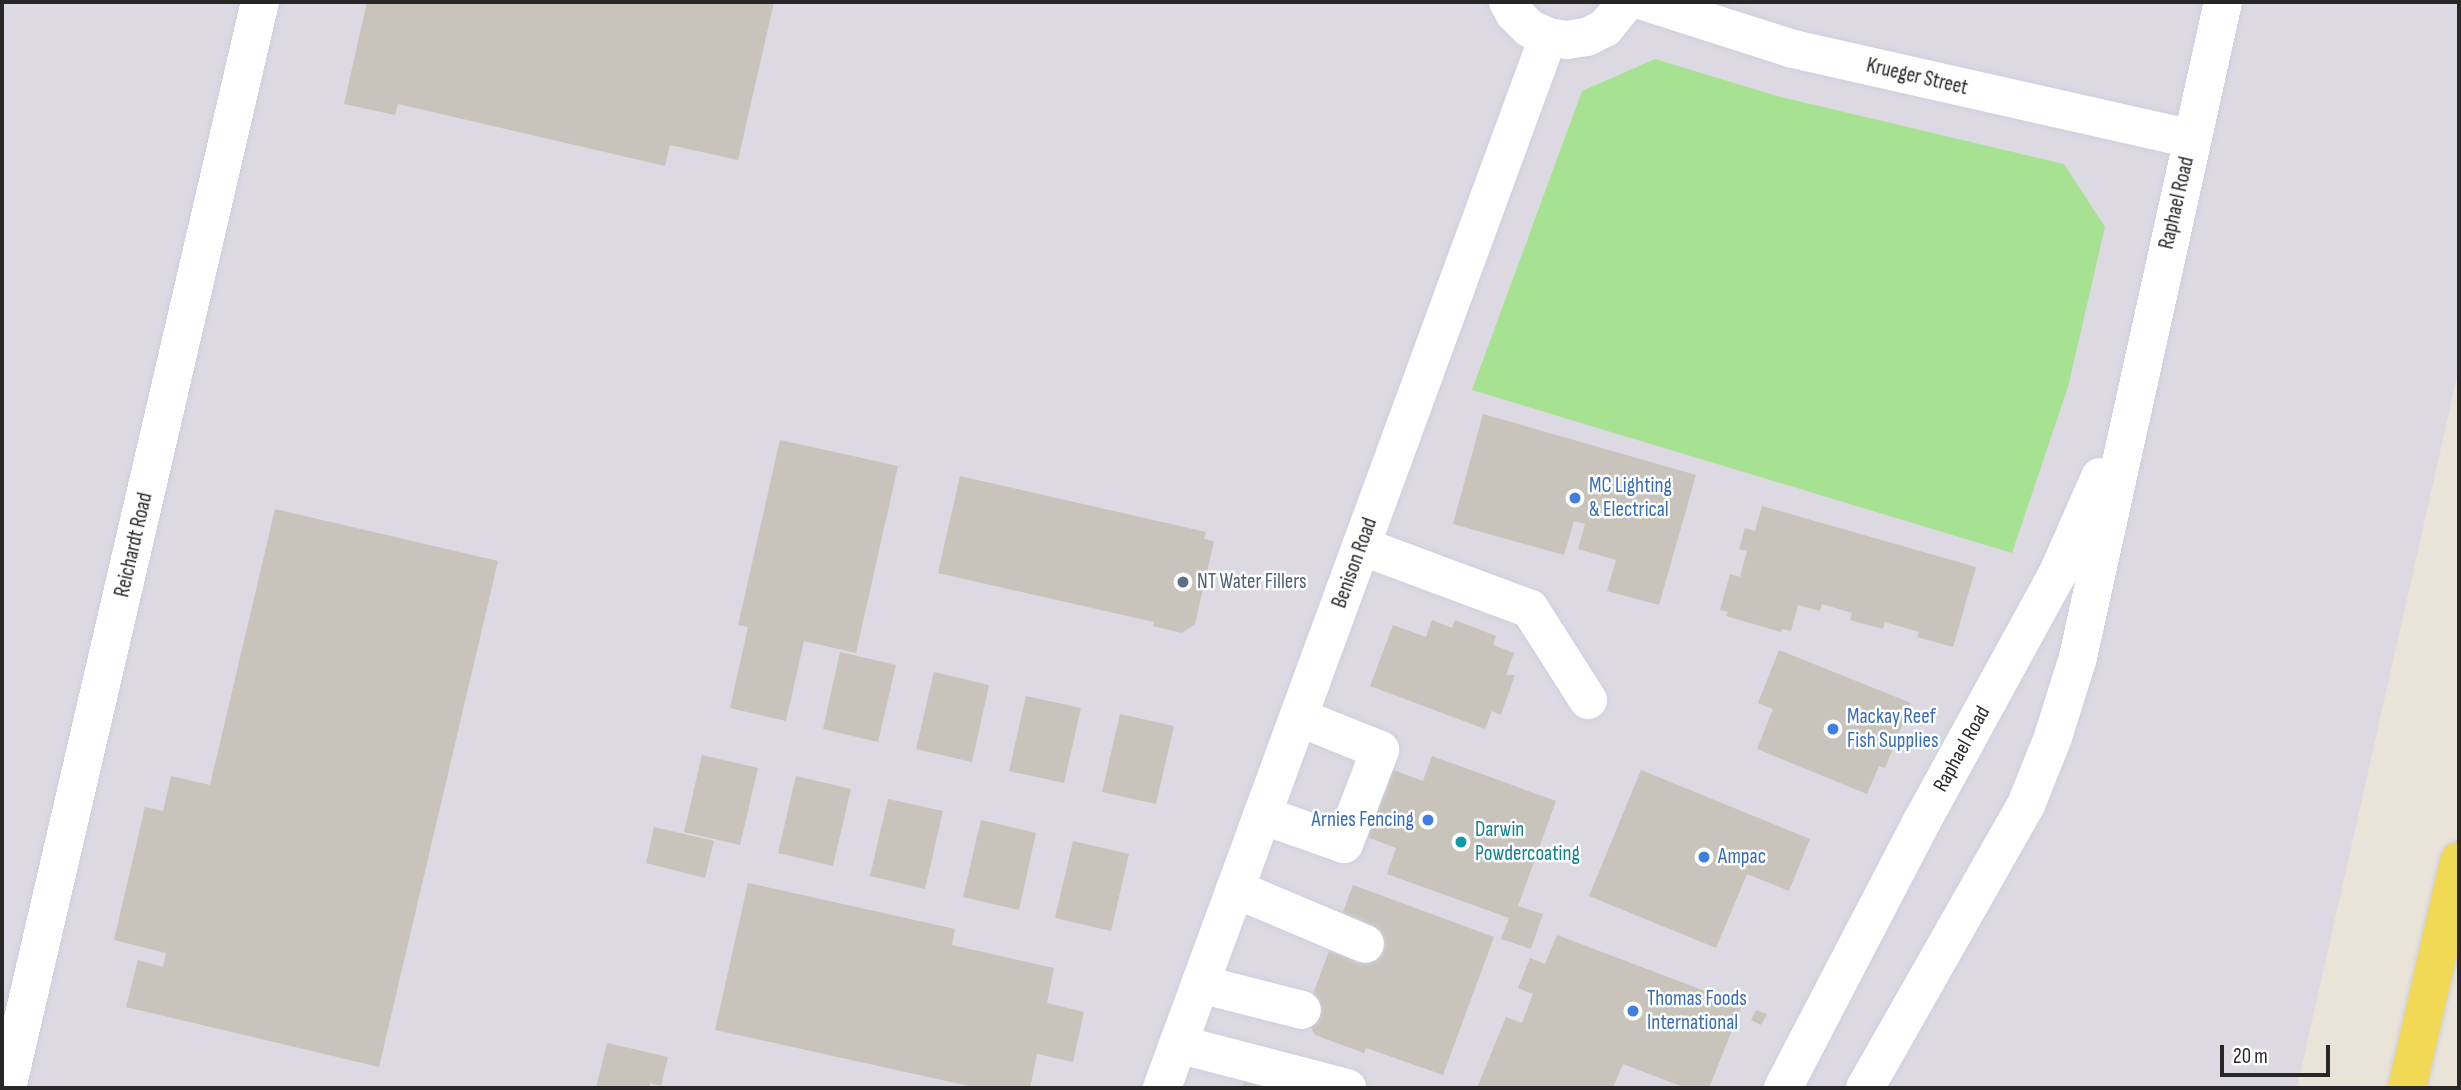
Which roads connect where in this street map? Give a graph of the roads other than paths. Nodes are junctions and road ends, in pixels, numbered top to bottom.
1 (260, 2) edge
2 (1508, 2) edge
3 (1626, 2) edge
4 (1646, 2) edge
5 (2223, 2) edge
6 (1548, 37) junction
7 (2192, 139) junction
8 (2132, 405) junction
9 (1361, 545) junction
10 (1588, 700) dead end
11 (1298, 717) junction
12 (1262, 815) junction
13 (2459, 861) edge
14 (1235, 889) junction
15 (1365, 944) dead end
16 (1200, 984) junction
17 (1302, 1010) dead end
18 (1178, 1044) junction
19 (1793, 1085) edge
20 (7, 1088) edge
21 (1162, 1088) edge
22 (1347, 1088) edge
23 (1865, 1088) edge
24 (2407, 1088) edge

1 - 20 street, Reichardt Road
2 - 6 street
3 - 6 street
4 - 7 street, Krueger Street
5 - 7 street, Raphael Road
6 - 9 street, Benison Road
7 - 8 street, Raphael Road
8 - 19 street, Raphael Road
8 - 23 street, Raphael Road
9 - 10 street
9 - 11 street, Benison Road
11 - 12 street, Benison Road
11 - 12 street
12 - 14 street, Benison Road
13 - 24 main road
14 - 15 street
14 - 16 street, Benison Road
16 - 17 street
16 - 18 street, Benison Road
18 - 21 street, Benison Road
18 - 22 street

